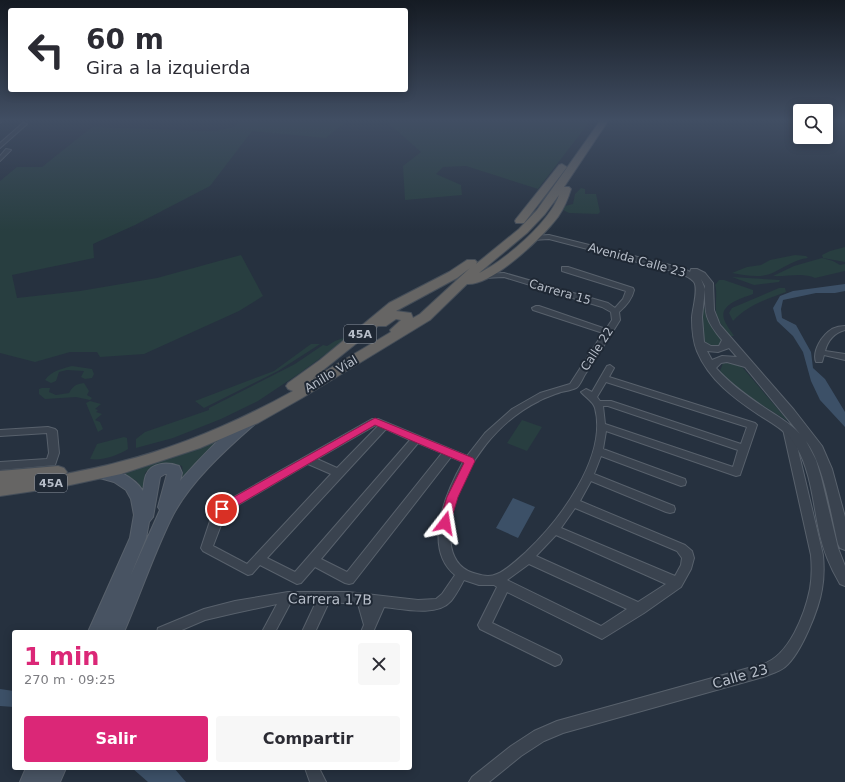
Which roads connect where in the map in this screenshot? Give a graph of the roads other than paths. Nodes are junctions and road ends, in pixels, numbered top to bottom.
1 (568, 157) edge
2 (578, 157) edge
3 (568, 172) junction
4 (544, 226) junction
5 (532, 238) junction
6 (565, 269) dead end
7 (502, 270) junction
8 (436, 282) junction
9 (456, 287) junction
10 (536, 308) dead end
11 (615, 311) junction
12 (845, 328) edge
13 (608, 332) junction
14 (727, 341) junction
15 (351, 342) junction
16 (699, 344) junction
17 (369, 351) junction
18 (845, 357) edge
19 (747, 364) junction
20 (610, 368) dead end
21 (711, 368) junction
22 (604, 378) junction
23 (592, 398) junction
24 (252, 419) junction
25 (384, 425) junction
26 (602, 426) junction
27 (788, 429) junction
28 (0, 433) edge
29 (416, 439) junction
30 (745, 449) junction
31 (598, 451) junction
32 (448, 453) junction
33 (309, 460) junction
34 (470, 461) junction
35 (0, 466) edge
36 (54, 467) junction
37 (101, 473) junction
38 (338, 473) junction
39 (588, 476) junction
40 (0, 478) edge
41 (681, 482) dead end
42 (0, 489) edge
43 (573, 503) junction
44 (670, 509) dead end
45 (164, 516) junction
46 (141, 528) junction
47 (555, 530) junction
48 (845, 544) edge
49 (528, 558) junction
50 (258, 559) junction
51 (313, 560) junction
52 (462, 574) junction
53 (845, 580) edge
54 (499, 583) junction
55 (677, 583) junction
56 (288, 597) junction
57 (325, 598) junction
58 (363, 599) junction
59 (381, 600) junction
60 (640, 609) junction
61 (369, 629) edge
62 (98, 630) edge
63 (120, 630) edge
64 (168, 630) edge
65 (269, 630) edge
66 (309, 630) edge
67 (555, 660) dead end
68 (36, 770) edge
69 (54, 770) edge
70 (313, 770) edge
71 (31, 782) edge
72 (49, 782) edge
73 (318, 782) edge
74 (477, 782) edge

1 - 8 highway, Anillo Víal / 45A
2 - 3 highway, Anillo Víal / 45A
3 - 4 highway
3 - 9 highway, Anillo Víal / 45A
4 - 5 highway
4 - 14 street, Avenida Calle 23
5 - 7 highway
5 - 16 street, Avenida Calle 23
6 - 11 street
7 - 9 highway
7 - 11 street, Carrera 15
8 - 9 highway
8 - 15 highway, Anillo Víal / 45A
9 - 17 highway, Anillo Víal / 45A
10 - 13 street
11 - 13 street, Calle 22
12 - 18 street
13 - 34 street, Calle 22
14 - 16 street
14 - 19 street, Avenida Calle 23
15 - 17 highway
15 - 36 highway, Anillo Víal / 45A
16 - 21 street, Avenida Calle 23
17 - 24 highway, Anillo Víal / 45A
19 - 21 street
19 - 48 street, Avenida Calle 23
20 - 22 street
21 - 27 street, Avenida Calle 23
22 - 23 street
22 - 30 street
23 - 26 street
23 - 30 street
24 - 37 highway, Anillo Víal / 45A
24 - 45 main road
25 - 29 street
25 - 33 street
25 - 38 street
26 - 30 street
26 - 31 street
27 - 53 street, Avenida Calle 23
27 - 74 street, Calle 23
28 - 36 street
29 - 32 street
29 - 51 street
31 - 39 street
31 - 41 street
32 - 34 street
32 - 51 street
33 - 38 street
33 - 50 street
34 - 52 street
35 - 36 street
36 - 40 highway, Anillo Víal / 45A
37 - 42 highway, Anillo Víal / 45A
37 - 46 main road
38 - 50 street
39 - 43 street
39 - 44 street
43 - 47 street
43 - 55 street
45 - 46 main road
45 - 63 main road
46 - 62 main road
47 - 49 street
47 - 55 street
49 - 54 street
49 - 60 street
50 - 51 street
52 - 54 street
52 - 59 street, Carrera 17B
54 - 60 street
54 - 67 street
55 - 60 street
56 - 57 street, Carrera 17B
56 - 64 street, Carrera 17B
56 - 65 street
57 - 58 street, Carrera 17B
57 - 66 street
58 - 59 street, Carrera 17B
58 - 61 street
59 - 61 street
68 - 71 main road
69 - 72 main road
70 - 73 street

